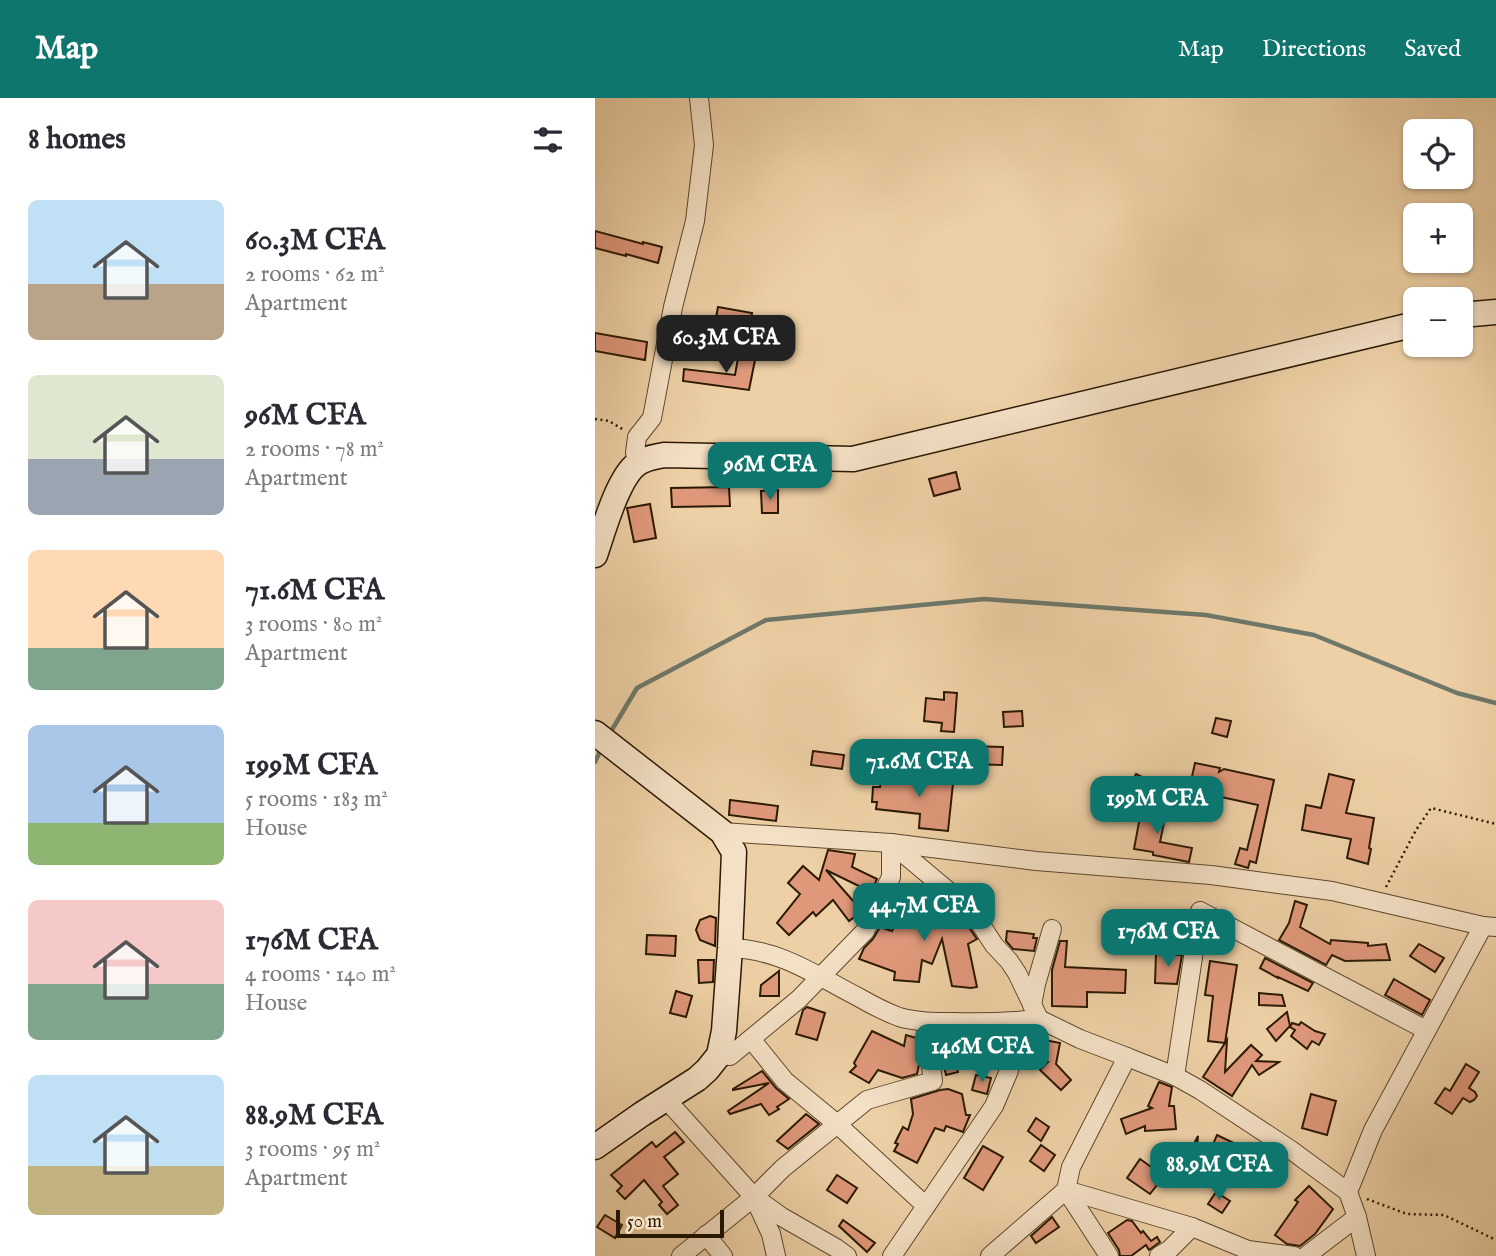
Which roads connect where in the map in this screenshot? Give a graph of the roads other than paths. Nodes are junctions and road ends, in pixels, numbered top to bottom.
1 (699, 98) edge
2 (1496, 312) edge
3 (1473, 314) edge
4 (1403, 327) edge
5 (638, 463) junction
6 (595, 555) edge
7 (595, 733) edge
8 (722, 832) junction
9 (891, 843) junction
10 (1490, 926) edge
11 (1052, 929) dead end
12 (730, 948) junction
13 (821, 977) junction
14 (1032, 1015) junction
15 (925, 1022) junction
16 (1426, 1030) junction
17 (751, 1039) junction
18 (719, 1055) junction
19 (1127, 1057) junction
20 (1175, 1076) junction
21 (665, 1098) junction
22 (837, 1124) junction
23 (595, 1147) edge
24 (1066, 1190) junction
25 (1347, 1192) junction
26 (754, 1197) junction
27 (926, 1206) junction
28 (1357, 1217) junction
29 (1192, 1227) junction
30 (706, 1236) junction
31 (839, 1254) edge
32 (681, 1256) edge
33 (723, 1256) edge
34 (776, 1256) edge
35 (892, 1256) edge
36 (990, 1256) edge
37 (1109, 1256) edge
38 (1160, 1256) edge
39 (1294, 1256) edge
40 (1306, 1256) edge
41 (1366, 1256) edge

1 - 5 street
2 - 3 main road
4 - 5 main road
5 - 6 main road
7 - 8 main road
8 - 9 street
8 - 12 main road
9 - 10 street
9 - 13 street
9 - 14 street
10 - 16 street
11 - 14 street
12 - 13 street
12 - 18 main road
13 - 15 street
13 - 17 street
14 - 15 street
14 - 19 street
14 - 27 street
15 - 22 street
16 - 20 street
16 - 25 street
17 - 18 street
17 - 22 street
18 - 21 main road
19 - 20 street
19 - 24 street
20 - 25 street
21 - 23 main road
21 - 26 street
22 - 26 street
22 - 27 street
24 - 29 street
24 - 36 street
24 - 37 street
25 - 28 street
26 - 30 street
26 - 31 street
26 - 34 street
27 - 35 street
28 - 40 street
28 - 41 street
29 - 38 street
29 - 39 street
30 - 32 street
30 - 33 street

